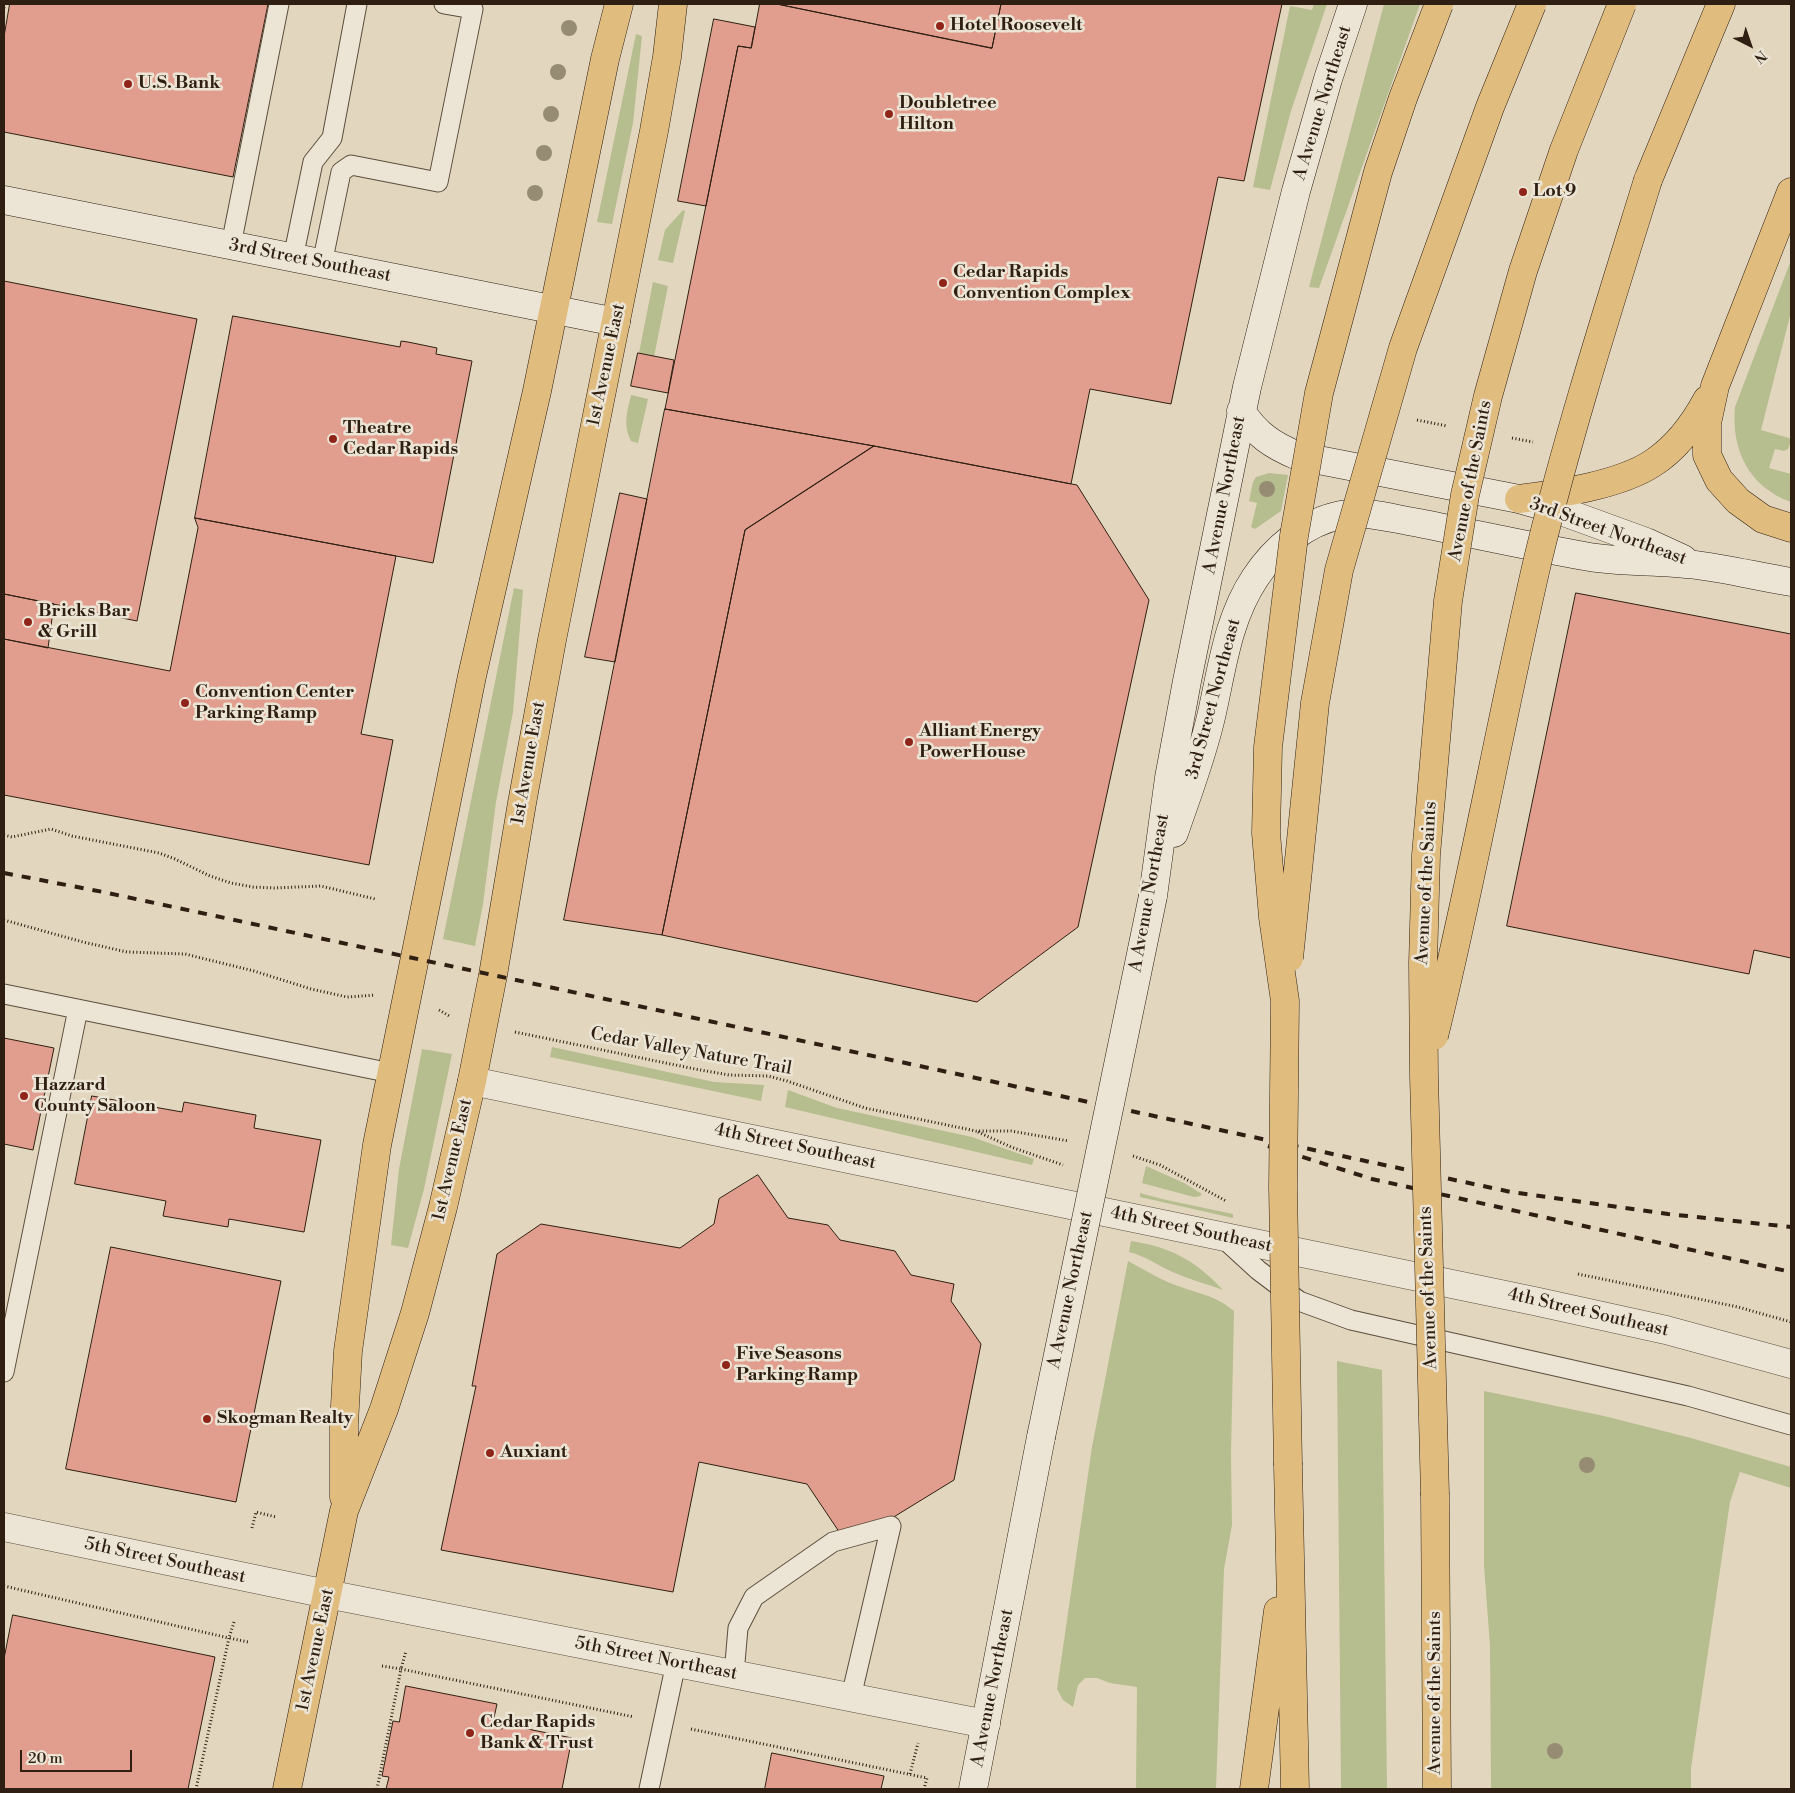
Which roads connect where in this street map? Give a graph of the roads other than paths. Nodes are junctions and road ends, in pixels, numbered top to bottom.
1 (279, 4) edge
2 (357, 4) edge
3 (444, 4) edge
4 (619, 4) edge
5 (673, 4) edge
6 (1353, 4) edge
7 (1439, 4) edge
8 (1532, 4) edge
9 (1622, 4) edge
10 (1721, 4) edge
11 (1791, 192) edge
12 (4, 200) edge
13 (230, 245) junction
14 (293, 258) junction
15 (322, 264) junction
16 (554, 310) junction
17 (616, 322) junction
18 (1715, 386) junction
19 (1242, 411) junction
20 (1519, 499) junction
21 (1791, 528) edge
22 (1695, 565) junction
23 (1791, 582) edge
24 (1153, 896) junction
25 (4, 994) edge
26 (1285, 1002) junction
27 (78, 1009) junction
28 (391, 1073) junction
29 (1424, 1076) junction
30 (472, 1081) junction
31 (1221, 1236) junction
32 (13, 1284) edge
33 (1791, 1364) edge
34 (4, 1372) edge
35 (1791, 1425) edge
36 (344, 1511) junction
37 (4, 1526) edge
38 (1290, 1530) junction
39 (327, 1594) junction
40 (676, 1663) junction
41 (734, 1674) junction
42 (851, 1697) junction
43 (986, 1724) junction
44 (647, 1787) edge
45 (287, 1789) edge
46 (973, 1789) edge
47 (1254, 1789) edge
48 (1295, 1789) edge
49 (1437, 1789) edge

1 - 13 lane
2 - 14 lane
3 - 15 lane
4 - 16 main road, 1st Avenue East
5 - 17 main road, 1st Avenue East
6 - 19 street, A Avenue Northeast
7 - 26 main road, bridge
8 - 26 main road, bridge
9 - 29 main road, Avenue of the Saints, bridge
10 - 29 main road, bridge
11 - 18 main road
12 - 13 street, 3rd Street Southeast
13 - 14 street, 3rd Street Southeast
14 - 15 street, 3rd Street Southeast
15 - 16 street, 3rd Street Southeast
16 - 17 street, 3rd Street Southeast
16 - 28 main road, 1st Avenue East
17 - 30 main road, 1st Avenue East
18 - 20 main road
18 - 21 main road
19 - 20 street, 3rd Street Northeast
19 - 24 street, A Avenue Northeast
20 - 22 street, 3rd Street Northeast
22 - 23 street, 3rd Street Northeast
22 - 24 street, 3rd Street Northeast
24 - 43 street, A Avenue Northeast, bridge
25 - 27 lane
26 - 38 main road, bridge
27 - 28 lane
27 - 32 lane
28 - 36 main road, 1st Avenue East
29 - 49 main road, Avenue of the Saints, bridge
30 - 31 street, 4th Street Southeast
30 - 36 main road, 1st Avenue East
31 - 33 street, 4th Street Southeast
31 - 35 lane
32 - 34 lane
36 - 39 main road, 1st Avenue East
37 - 39 street, 5th Street Southeast
38 - 47 main road
38 - 48 main road
39 - 40 street, 5th Street Northeast
39 - 45 main road, 1st Avenue East
40 - 41 street, 5th Street Northeast
40 - 44 lane
41 - 42 street, 5th Street Northeast
41 - 42 lane
42 - 43 street, 5th Street Northeast
43 - 46 street, A Avenue Northeast

